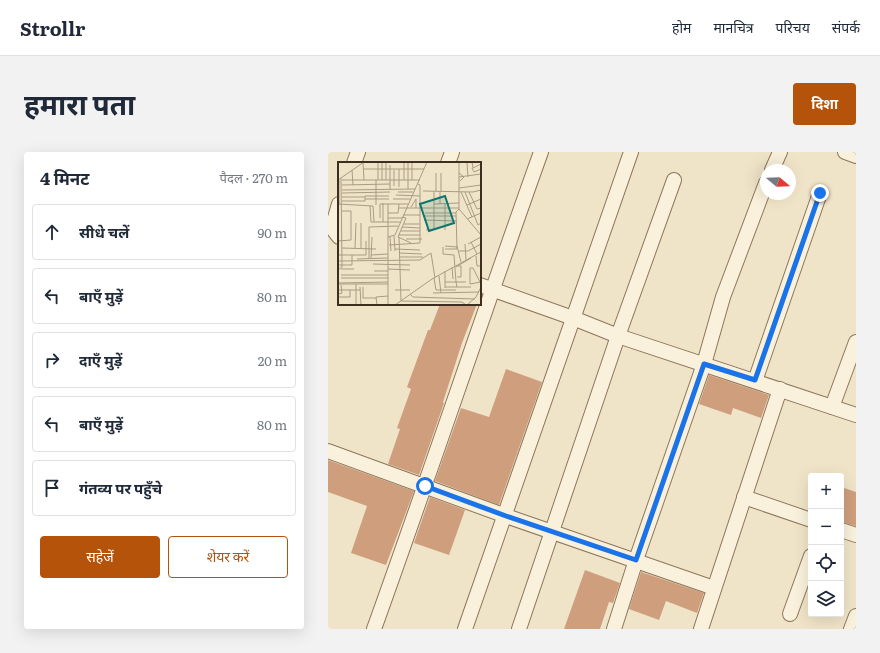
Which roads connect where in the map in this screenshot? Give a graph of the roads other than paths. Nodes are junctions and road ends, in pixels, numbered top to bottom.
1 (358, 152) edge
2 (452, 152) edge
3 (541, 152) edge
4 (631, 152) edge
5 (780, 152) edge
6 (845, 152) edge
7 (856, 156) edge
8 (354, 162) edge
9 (448, 162) edge
10 (775, 164) edge
11 (674, 180) dead end
12 (820, 193) dead end
13 (760, 199) edge
14 (338, 207) edge
15 (338, 235) edge
16 (486, 287) edge
17 (481, 303) edge
18 (480, 305) edge
19 (574, 318) junction
20 (618, 336) junction
21 (856, 342) edge
22 (704, 364) junction
23 (755, 380) junction
24 (780, 389) junction
25 (832, 407) junction
26 (856, 415) edge
27 (328, 451) edge
28 (425, 486) junction
29 (744, 497) junction
30 (506, 516) junction
31 (808, 519) edge
32 (844, 531) edge
33 (553, 532) junction
34 (856, 535) edge
35 (636, 560) junction
36 (808, 564) edge
37 (714, 588) junction
38 (790, 614) dead end
39 (856, 616) edge
40 (374, 629) edge
41 (465, 629) edge
42 (519, 629) edge
43 (614, 629) edge
44 (701, 629) edge
45 (851, 629) edge

1 - 8 street
2 - 9 street
3 - 16 street
4 - 19 street
5 - 10 street
6 - 7 street
11 - 20 street
12 - 23 street
13 - 22 street
14 - 15 street
16 - 17 street
16 - 19 street
18 - 28 street
19 - 20 street
19 - 30 street
20 - 22 street
20 - 33 street
21 - 25 street
22 - 23 street
22 - 35 street
23 - 24 street
24 - 25 street
24 - 29 street
25 - 26 street
27 - 28 street
28 - 30 street
28 - 40 street
29 - 31 street
29 - 37 street
30 - 33 street
30 - 41 street
32 - 34 street
33 - 35 street
33 - 42 street
35 - 37 street
35 - 43 street
36 - 38 street
37 - 44 street
39 - 45 street

